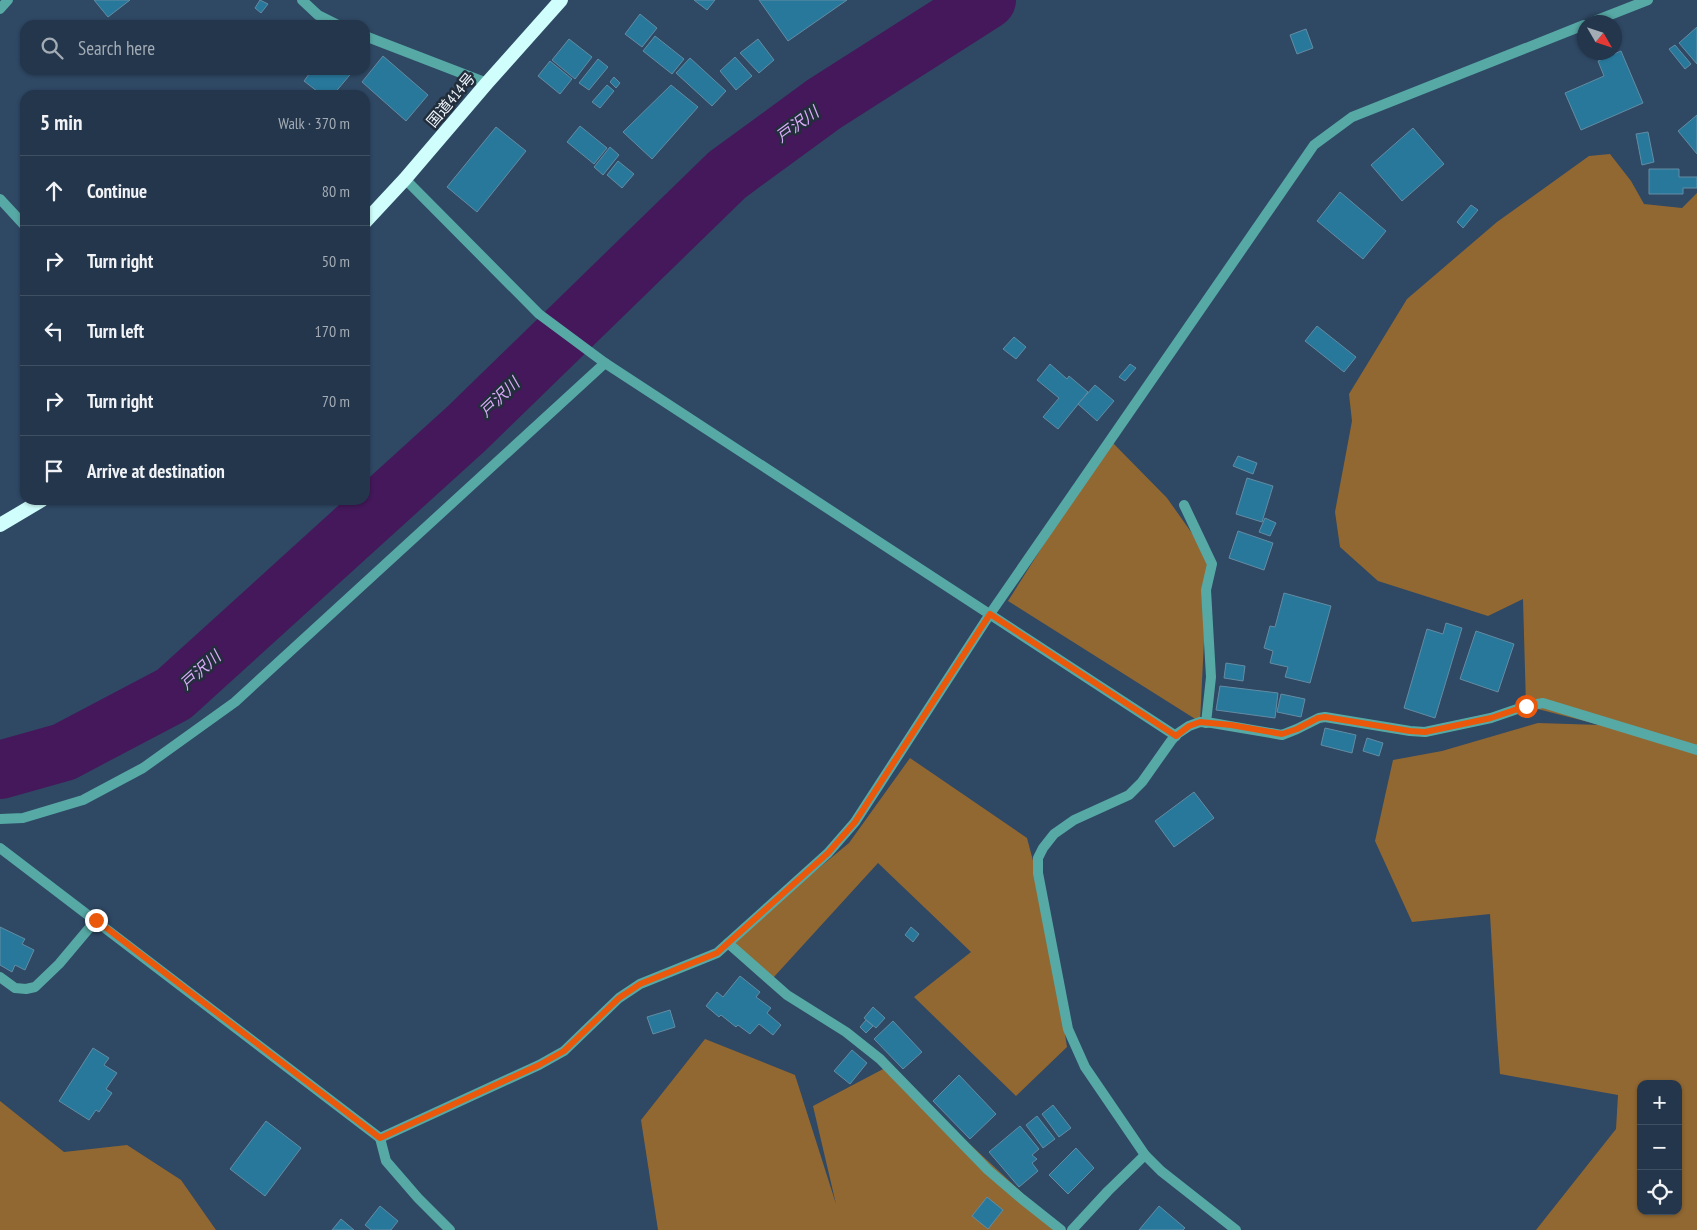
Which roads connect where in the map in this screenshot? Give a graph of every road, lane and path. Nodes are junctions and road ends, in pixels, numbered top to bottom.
1 (8, 0) edge
2 (302, 0) edge
3 (561, 0) edge
4 (1648, 0) edge
5 (0, 9) edge
6 (1610, 15) edge
7 (328, 20) edge
8 (1577, 28) edge
9 (370, 38) edge
10 (486, 83) junction
11 (405, 179) junction
12 (0, 199) edge
13 (370, 217) edge
14 (20, 221) edge
15 (605, 364) junction
16 (34, 505) edge
17 (1184, 505) dead end
18 (0, 526) edge
19 (990, 614) junction
20 (1206, 722) junction
21 (1176, 736) junction
22 (1697, 750) edge
23 (0, 819) edge
24 (0, 848) edge
25 (96, 920) junction
26 (728, 943) junction
27 (0, 977) edge
28 (380, 1138) junction
29 (1145, 1155) junction
30 (450, 1230) edge
31 (1061, 1230) edge
32 (1072, 1230) edge
33 (1236, 1230) edge

1 - 5 street
2 - 7 street
3 - 10 highway, 国道414号
4 - 6 street
8 - 19 street
9 - 10 street
10 - 11 highway, 国道414号
11 - 13 highway, 国道414号
11 - 15 street
12 - 14 street
15 - 19 street
15 - 23 street
16 - 18 highway
17 - 20 street
19 - 21 street
19 - 26 street
20 - 21 street
20 - 22 street
21 - 29 street
24 - 25 street
25 - 27 street
25 - 28 street
26 - 28 street
26 - 31 street
28 - 30 street
29 - 32 street
29 - 33 street

